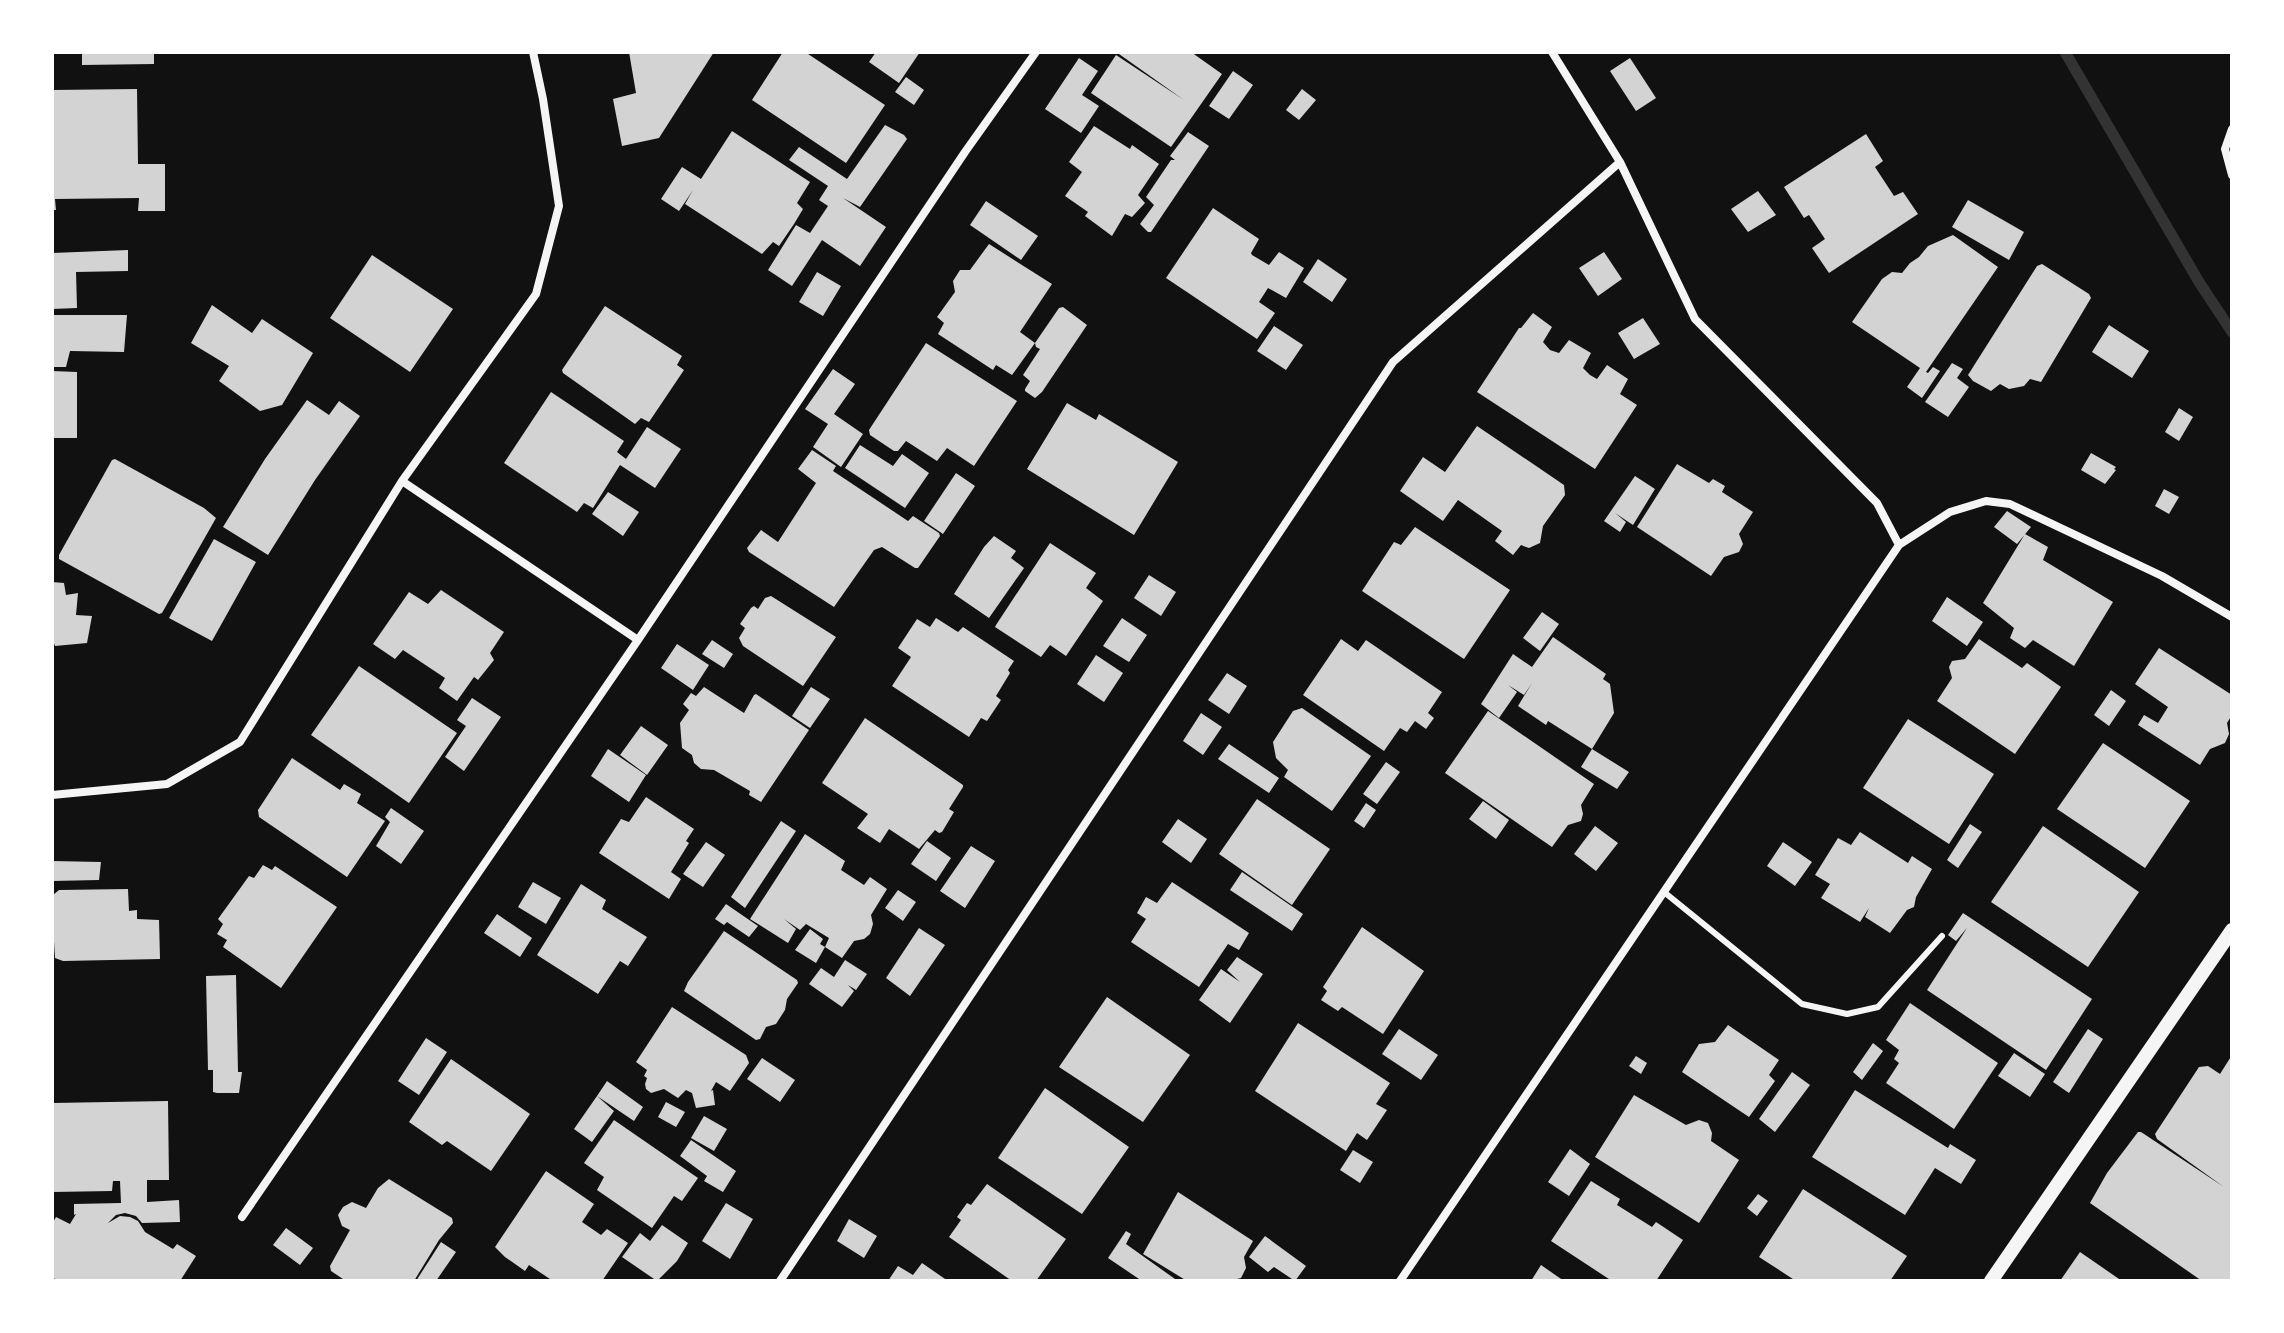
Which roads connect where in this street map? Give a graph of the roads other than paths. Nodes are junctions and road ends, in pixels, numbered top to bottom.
1 (533, 52) edge
2 (1036, 52) edge
3 (1552, 52) edge
4 (2232, 129) edge
5 (1620, 162) junction
6 (2232, 175) edge
7 (402, 481) junction
8 (1899, 545) junction
9 (2232, 617) edge
10 (638, 640) junction
11 (52, 795) edge
12 (1664, 892) junction
13 (2232, 930) edge
14 (1942, 936) dead end
15 (242, 1217) dead end
16 (780, 1281) edge
17 (1400, 1281) edge
18 (1991, 1281) edge

1 - 7 street
2 - 10 street
3 - 5 street
4 - 6 street
5 - 8 street
5 - 16 street
7 - 10 street
7 - 11 street
8 - 9 street
8 - 12 street
10 - 15 street
12 - 14 lane
12 - 17 street
13 - 18 street

